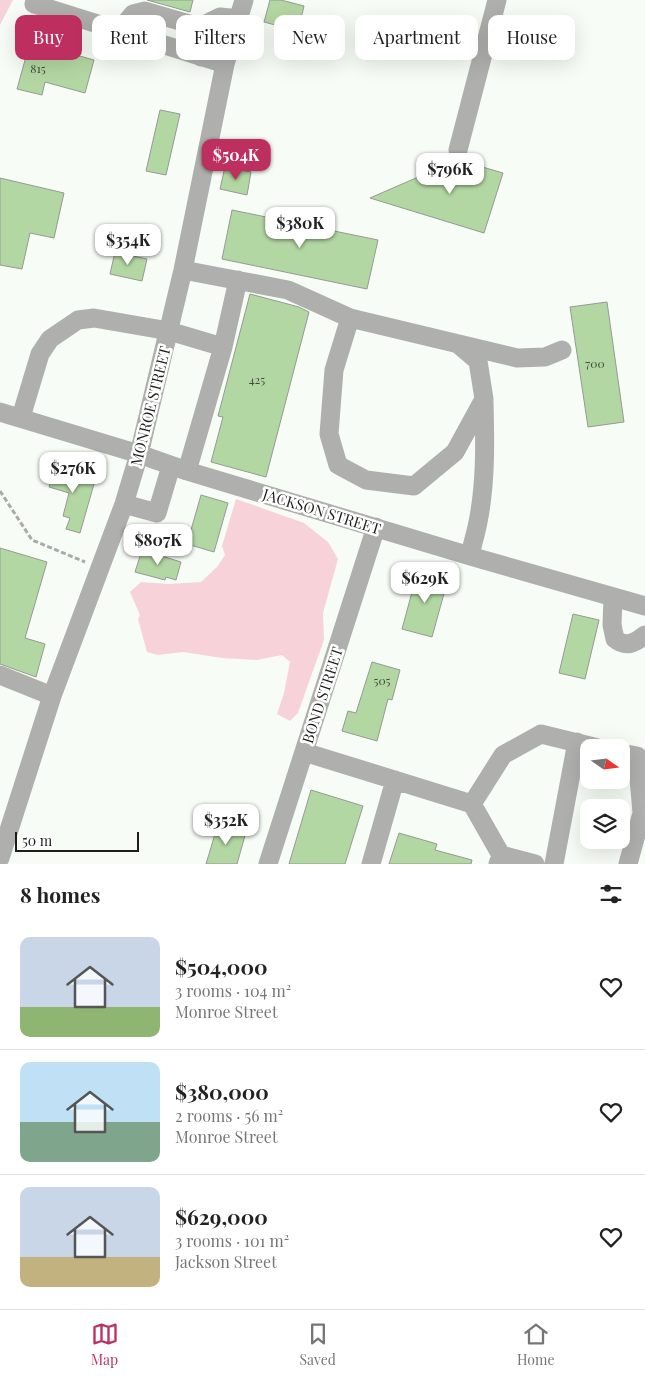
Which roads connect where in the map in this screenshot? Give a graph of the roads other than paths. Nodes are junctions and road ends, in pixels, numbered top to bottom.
1 (244, 0) edge
2 (497, 0) edge
3 (34, 4) dead end
4 (132, 15) edge
5 (159, 15) edge
6 (240, 15) edge
7 (92, 22) edge
8 (213, 60) edge
9 (226, 60) edge
10 (225, 64) junction
11 (458, 150) dead end
12 (184, 270) junction
13 (238, 280) junction
14 (350, 318) junction
15 (169, 331) junction
16 (458, 344) junction
17 (223, 347) junction
18 (562, 350) dead end
19 (484, 399) junction
20 (6, 415) edge
21 (139, 454) junction
22 (179, 469) junction
23 (124, 504) junction
24 (376, 527) junction
25 (470, 556) junction
26 (613, 597) junction
27 (645, 606) edge
28 (645, 635) edge
29 (0, 675) edge
30 (52, 696) junction
31 (577, 742) junction
32 (580, 743) edge
33 (304, 752) junction
34 (630, 755) edge
35 (395, 780) junction
36 (472, 804) junction
37 (4, 831) edge
38 (0, 858) edge
39 (500, 859) edge
40 (268, 864) edge
41 (371, 864) edge
42 (535, 864) edge
43 (554, 864) edge
44 (628, 864) edge

1 - 6 street, MONROE STREET
2 - 11 street
3 - 7 street
4 - 5 street
8 - 10 street
9 - 10 street, MONROE STREET
10 - 12 street, MONROE STREET
12 - 13 street
12 - 15 street, MONROE STREET
13 - 14 street
13 - 17 street
14 - 16 street
14 - 19 street
15 - 17 street
15 - 20 street
15 - 21 street, MONROE STREET
16 - 18 street
16 - 19 street
17 - 22 street
19 - 25 street
20 - 21 street, JACKSON STREET
21 - 22 street, JACKSON STREET
21 - 23 street, MONROE STREET
22 - 23 street
22 - 24 street, JACKSON STREET
23 - 30 street, MONROE STREET
24 - 25 street, JACKSON STREET
24 - 33 street, BOND STREET
25 - 26 street, JACKSON STREET
26 - 27 street, JACKSON STREET
26 - 28 street
29 - 30 street
30 - 37 street, MONROE STREET
31 - 32 street
31 - 36 street
31 - 43 street
33 - 35 street
33 - 40 street, BOND STREET
34 - 44 street
35 - 36 street
35 - 41 street
36 - 39 street
37 - 38 street, MONROE STREET
39 - 42 street

